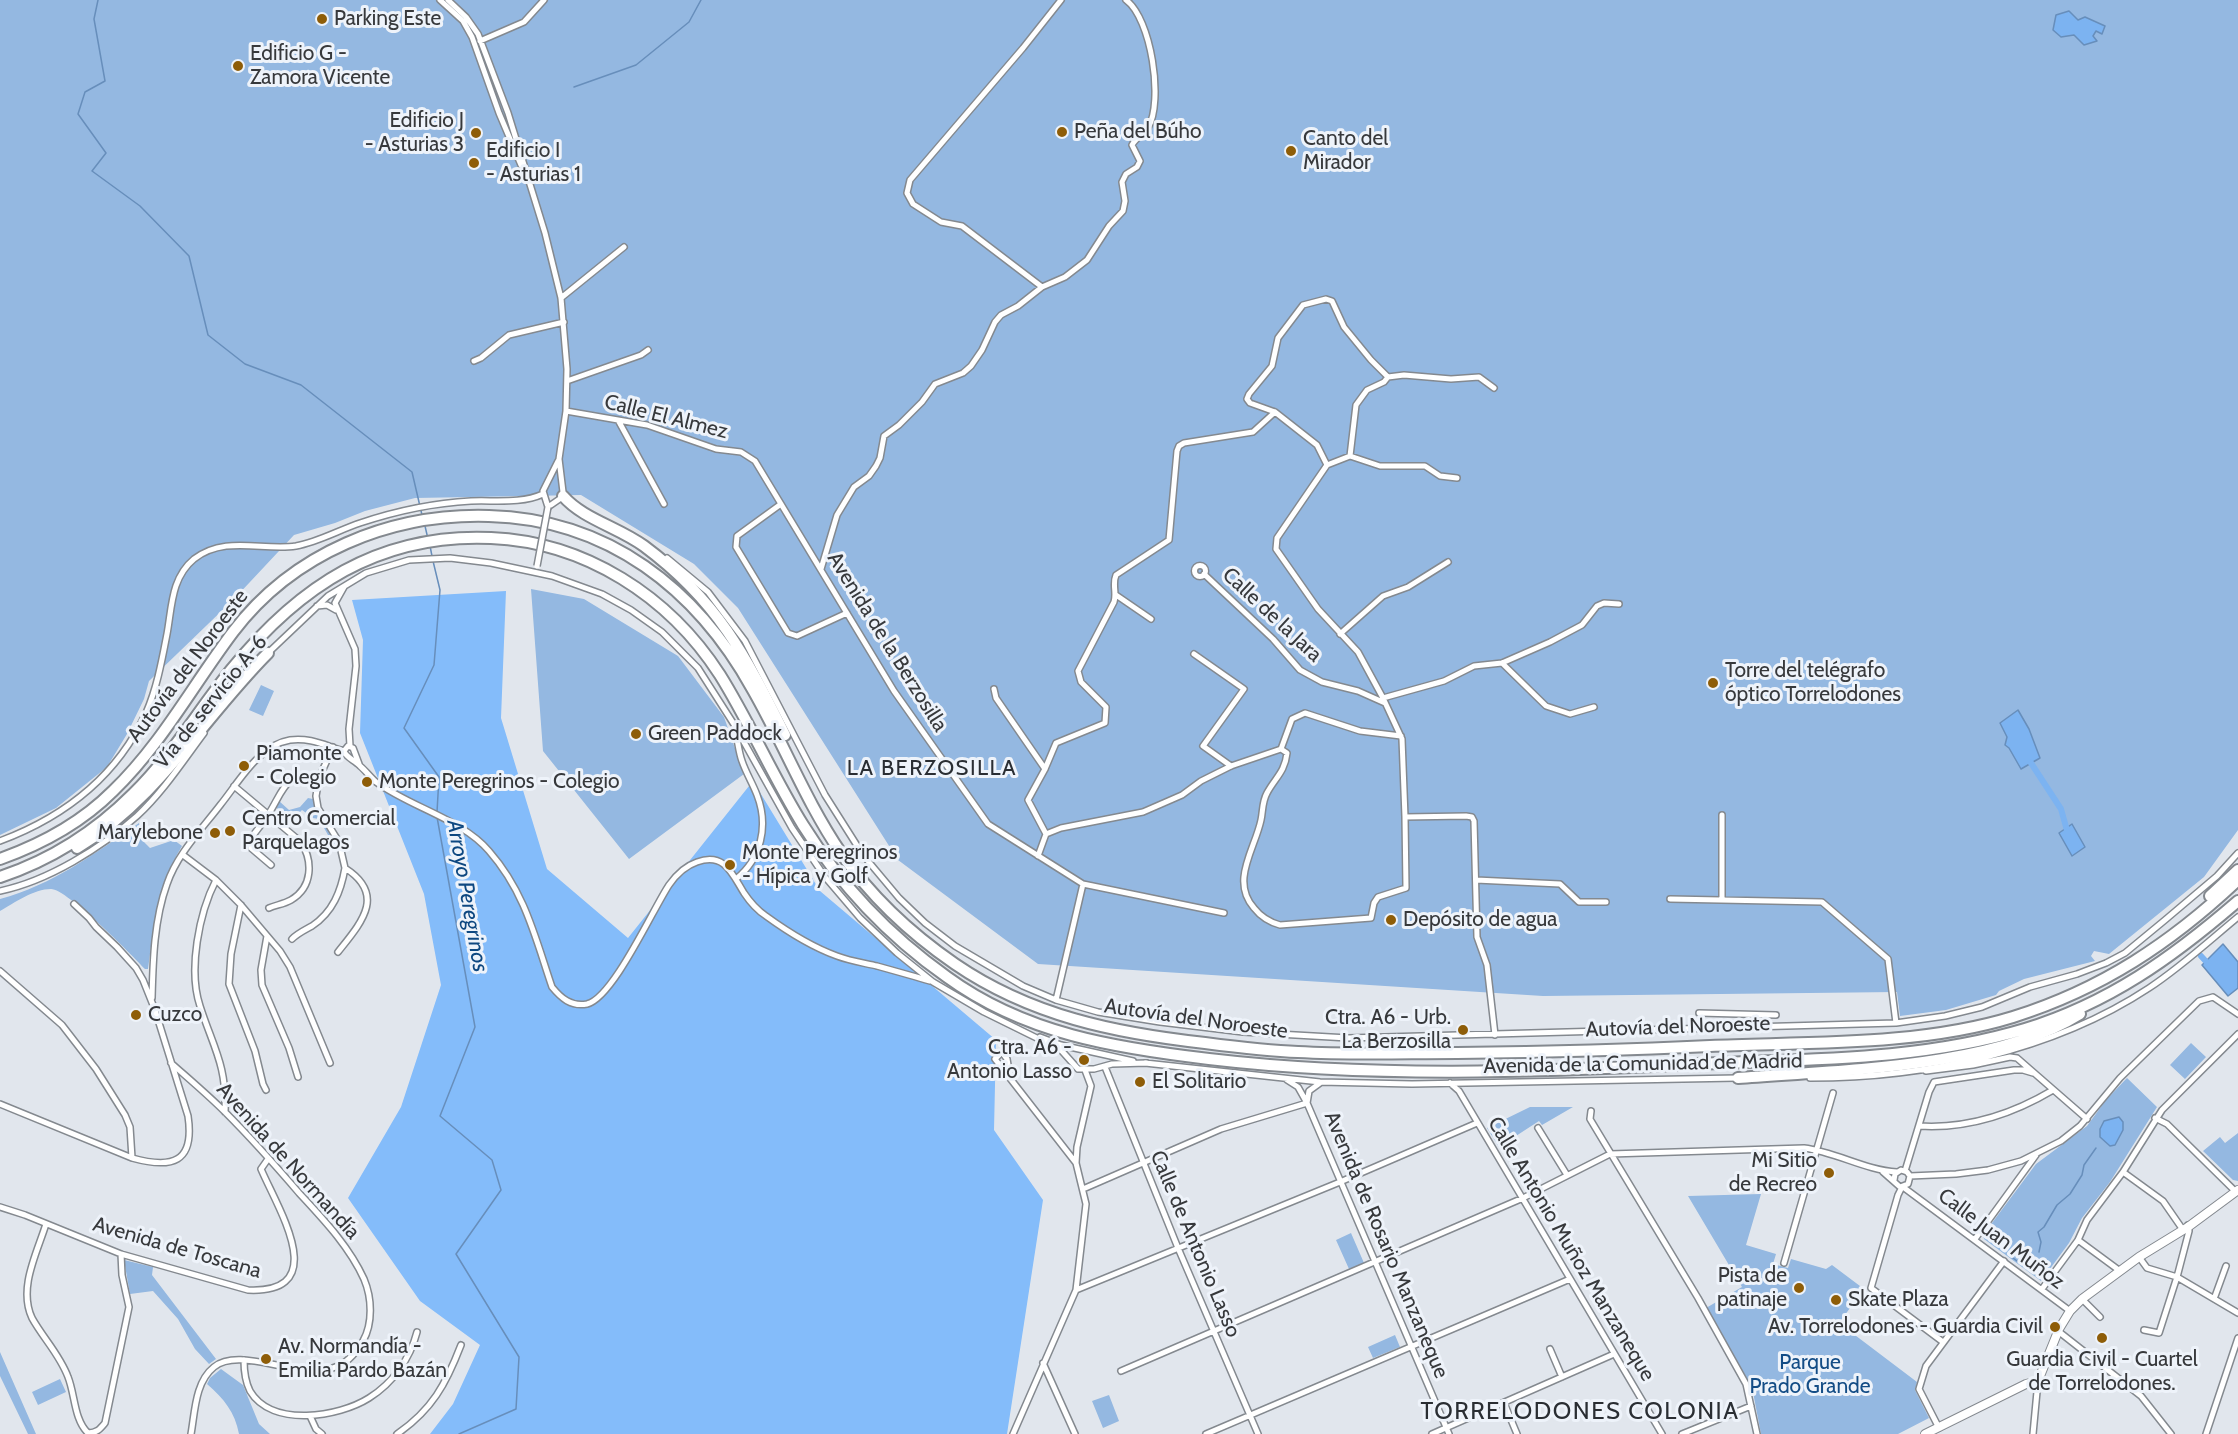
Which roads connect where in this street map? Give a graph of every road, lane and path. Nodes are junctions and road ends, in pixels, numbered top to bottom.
1 (440, 0) edge
2 (448, 0) edge
3 (544, 0) edge
4 (1061, 0) edge
5 (1126, 0) edge
6 (480, 41) junction
7 (532, 191) junction
8 (624, 247) dead end
9 (1042, 287) junction
10 (561, 298) junction
11 (564, 322) junction
12 (648, 350) dead end
13 (474, 361) dead end
14 (1388, 377) junction
15 (567, 381) junction
16 (1494, 388) dead end
17 (566, 411) junction
18 (1275, 412) junction
19 (618, 420) junction
20 (1350, 456) junction
21 (559, 459) junction
22 (755, 461) joint
23 (1327, 465) junction
24 (1456, 478) dead end
25 (548, 482) junction
26 (560, 494) junction
27 (545, 497) junction
28 (664, 504) dead end
29 (781, 504) junction
30 (548, 507) junction
31 (1449, 561) dead end
32 (537, 566) junction
33 (821, 569) junction
34 (527, 570) junction
35 (1204, 574) dead end
36 (552, 576) junction
37 (346, 584) junction
38 (1116, 595) junction
39 (1619, 604) dead end
40 (316, 606) junction
41 (847, 613) junction
42 (339, 614) junction
43 (1151, 619) dead end
44 (1340, 633) junction
45 (268, 653) junction
46 (1194, 654) dead end
47 (1502, 663) junction
48 (994, 689) dead end
49 (1384, 700) junction
50 (1594, 707) dead end
51 (735, 726) junction
52 (1401, 736) junction
53 (350, 746) junction
54 (333, 747) junction
55 (1281, 749) junction
56 (344, 751) junction
57 (355, 753) junction
58 (348, 757) junction
59 (360, 765) junction
60 (1231, 766) junction
61 (1045, 769) junction
62 (319, 778) junction
63 (234, 786) junction
64 (269, 814) junction
65 (1722, 815) dead end
66 (1406, 817) junction
67 (1046, 834) junction
68 (0, 842) edge
69 (840, 852) junction
70 (58, 853) junction
71 (2238, 853) edge
72 (183, 855) junction
73 (1038, 856) junction
74 (0, 860) edge
75 (271, 865) dead end
76 (345, 868) junction
77 (2238, 870) edge
78 (0, 877) edge
79 (736, 879) junction
80 (216, 880) junction
81 (1476, 880) junction
82 (2238, 880) edge
83 (1083, 884) junction
84 (0, 891) edge
85 (1670, 899) dead end
86 (1722, 900) junction
87 (2238, 901) edge
88 (1606, 902) dead end
89 (75, 904) dead end
90 (241, 905) junction
91 (269, 908) dead end
92 (1224, 913) dead end
93 (2238, 917) edge
94 (267, 936) junction
95 (292, 939) dead end
96 (338, 952) dead end
97 (2146, 956) junction
98 (153, 965) junction
99 (0, 970) edge
100 (143, 980) junction
101 (933, 982) junction
102 (2113, 993) junction
103 (1056, 1000) junction
104 (152, 1001) junction
105 (1699, 1013) dead end
106 (2238, 1014) edge
107 (1758, 1015) junction
108 (1776, 1015) dead end
109 (1896, 1023) junction
110 (1014, 1027) junction
111 (1758, 1028) junction
112 (2238, 1034) edge
113 (1496, 1035) junction
114 (171, 1063) junction
115 (330, 1063) dead end
116 (1147, 1063) junction
117 (1105, 1067) junction
118 (1085, 1070) junction
119 (1903, 1071) junction
120 (2034, 1073) junction
121 (298, 1077) dead end
122 (1010, 1077) dead end
123 (1738, 1078) junction
124 (1287, 1080) junction
125 (1320, 1082) junction
126 (1450, 1083) junction
127 (267, 1090) dead end
128 (2053, 1090) junction
129 (1833, 1093) dead end
130 (1307, 1103) junction
131 (0, 1104) edge
132 (1591, 1111) dead end
133 (225, 1112) junction
134 (2155, 1118) junction
135 (2087, 1119) junction
136 (1477, 1123) junction
137 (1919, 1126) junction
138 (1538, 1128) dead end
139 (1817, 1150) junction
140 (1610, 1154) junction
141 (2036, 1155) junction
142 (132, 1158) junction
143 (268, 1159) junction
144 (1076, 1162) junction
145 (1144, 1164) junction
146 (1905, 1170) junction
147 (1881, 1171) junction
148 (1897, 1172) junction
149 (2123, 1172) junction
150 (1567, 1175) junction
151 (1910, 1176) junction
152 (1894, 1180) junction
153 (1340, 1182) junction
154 (1904, 1186) junction
155 (1083, 1189) junction
156 (2237, 1191) edge
157 (1523, 1198) junction
158 (0, 1207) edge
159 (46, 1224) junction
160 (2184, 1227) junction
161 (1975, 1239) junction
162 (2078, 1240) junction
163 (1178, 1248) junction
164 (121, 1254) junction
165 (2139, 1257) junction
166 (2004, 1261) junction
167 (1375, 1262) junction
168 (1784, 1263) dead end
169 (2226, 1266) dead end
170 (2120, 1271) junction
171 (2177, 1277) junction
172 (1570, 1279) junction
173 (2042, 1289) junction
174 (1076, 1290) junction
175 (2082, 1299) junction
176 (2214, 1299) junction
177 (2070, 1311) junction
178 (2238, 1313) edge
179 (2100, 1317) dead end
180 (2144, 1330) dead end
181 (417, 1332) dead end
182 (1214, 1332) junction
183 (2058, 1332) junction
184 (2238, 1338) edge
185 (1943, 1342) junction
186 (461, 1345) dead end
187 (1411, 1346) junction
188 (1550, 1349) dead end
189 (1614, 1354) junction
190 (244, 1360) junction
191 (1043, 1363) junction
192 (1121, 1371) dead end
193 (1562, 1377) junction
194 (2038, 1381) junction
195 (1504, 1403) junction
196 (1751, 1406) junction
197 (1250, 1415) junction
198 (310, 1416) junction
199 (1939, 1428) junction
200 (1448, 1431) edge
201 (191, 1434) edge
202 (322, 1434) edge
203 (397, 1434) edge
204 (1013, 1434) edge
205 (1075, 1434) edge
206 (1206, 1434) edge
207 (1258, 1434) edge
208 (1432, 1434) edge
209 (1517, 1434) edge
210 (1662, 1434) edge
211 (1682, 1434) edge
212 (1757, 1434) edge
213 (1925, 1434) edge
214 (2033, 1434) edge
215 (2171, 1434) edge
216 (2206, 1434) edge

1 - 7 street
2 - 6 street
3 - 6 street
4 - 9 street
5 - 9 street
6 - 7 street
7 - 10 street
8 - 10 street
9 - 33 street
10 - 11 street
11 - 13 street
11 - 15 street
12 - 15 street
14 - 16 street
14 - 18 street
14 - 20 street
15 - 17 street
17 - 19 street, Calle El Almez
17 - 21 street
18 - 23 street
18 - 38 street
19 - 22 street, Calle El Almez
19 - 28 street
20 - 23 street
20 - 24 street
21 - 25 street
21 - 26 street
22 - 29 street, Avenida de la Berzosilla
23 - 44 street
25 - 26 street
25 - 27 street
26 - 27 street
26 - 30 street
26 - 69 highway
26 - 103 street, Avenida de la Comunidad de Madrid
27 - 30 street
27 - 68 street, Vía de servicio A-6
29 - 33 street, Avenida de la Berzosilla
29 - 41 street
30 - 32 street, bridge
31 - 44 street
32 - 34 street
32 - 36 street
33 - 41 street, Avenida de la Berzosilla
34 - 36 street, Vía de servicio A-6
34 - 37 street, Vía de servicio A-6
35 - 49 street, Calle de la Jara
36 - 51 street, Vía de servicio A-6
37 - 40 street, Vía de servicio A-6
37 - 42 street
38 - 43 street
38 - 61 street
39 - 47 street
40 - 42 street
40 - 45 street, Vía de servicio A-6
41 - 73 street, Avenida de la Berzosilla
42 - 53 street
44 - 49 street
45 - 70 highway
45 - 84 street, Vía de servicio A-6
46 - 60 street
47 - 49 street
47 - 50 street
48 - 61 street
49 - 52 street
51 - 79 street
51 - 101 street, Vía de servicio A-6
52 - 55 street
52 - 66 street
53 - 56 street
53 - 57 street
54 - 56 street
54 - 62 street
54 - 63 street
55 - 60 street
55 - 66 street
56 - 58 street
57 - 58 street
57 - 59 street
58 - 59 street
59 - 79 street
60 - 67 street
61 - 67 street
62 - 64 street
62 - 76 street
63 - 64 street
63 - 72 street
64 - 75 street
64 - 91 street
65 - 86 street
66 - 81 street
67 - 73 street
69 - 74 highway, Autovía del Noroeste
69 - 97 highway, Autovía del Noroeste
70 - 78 highway, Autovía del Noroeste
70 - 102 highway, Autovía del Noroeste
71 - 109 street, Avenida de la Comunidad de Madrid
72 - 80 street
72 - 98 street
73 - 83 street, Avenida de la Berzosilla
76 - 95 street
76 - 96 street
77 - 97 highway
79 - 101 street
80 - 90 street
80 - 133 street
81 - 88 street
81 - 113 street
82 - 97 highway, Autovía del Noroeste
83 - 92 street
83 - 103 street
85 - 86 street
86 - 109 street
87 - 102 highway, Autovía del Noroeste
89 - 100 street
90 - 94 street
90 - 127 street
93 - 119 street, Avenida de la Comunidad de Madrid
94 - 115 street
94 - 121 street
98 - 100 street
98 - 104 street
99 - 142 street
100 - 104 street
101 - 110 street, Vía de servicio A-6
102 - 123 highway
103 - 113 street, Avenida de la Comunidad de Madrid
104 - 114 street
105 - 107 street
106 - 135 street
107 - 108 street
107 - 111 street, Avenida de la Comunidad de Madrid
109 - 111 street, Avenida de la Comunidad de Madrid
110 - 116 street, Avenida de la Comunidad de Madrid
110 - 118 street
111 - 113 street, Avenida de la Comunidad de Madrid
112 - 134 street
114 - 133 street, Avenida de Normandía
114 - 142 street
116 - 117 street
116 - 124 street, Avenida de la Comunidad de Madrid
117 - 118 street
117 - 145 street, Calle de Antonio Lasso
118 - 144 street
119 - 120 street
119 - 123 street, Avenida de la Comunidad de Madrid
120 - 128 street
120 - 137 street
122 - 144 street
123 - 126 street, Avenida de la Comunidad de Madrid
124 - 125 street, Avenida de la Comunidad de Madrid
124 - 130 street, Avenida de Rosario Manzaneque
125 - 126 street, Avenida de la Comunidad de Madrid
125 - 130 street, Avenida de Rosario Manzaneque
126 - 136 street, Calle Antonio Muñoz Manzaneque
128 - 135 street
128 - 137 street
129 - 139 street
130 - 145 street
130 - 153 street, Avenida de Rosario Manzaneque
131 - 142 street
132 - 140 street
133 - 143 street, Avenida de Normandía
134 - 149 street
134 - 156 street
135 - 141 street
136 - 153 street
136 - 157 street, Calle Antonio Muñoz Manzaneque
137 - 146 street
138 - 150 street
139 - 140 street
139 - 147 street
139 - 168 street
140 - 150 street
140 - 196 street
141 - 151 street
141 - 161 street
143 - 164 street, Avenida de Toscana
143 - 190 street, Avenida de Normandía
144 - 155 street
145 - 155 street
145 - 163 street, Calle de Antonio Lasso
146 - 148 street
146 - 151 street
147 - 148 street
147 - 152 street
148 - 152 street
149 - 160 street
149 - 162 street
150 - 157 street
151 - 154 street
152 - 154 street
153 - 163 street
153 - 167 street, Avenida de Rosario Manzaneque
154 - 161 street, Calle Juan Muñoz
154 - 185 street
155 - 174 street
156 - 160 main road
157 - 167 street
157 - 172 street, Calle Antonio Muñoz Manzaneque
158 - 159 street, Avenida de Toscana
159 - 164 street, Avenida de Toscana
159 - 164 street
160 - 165 main road
160 - 171 street
161 - 166 street, Calle Juan Muñoz
162 - 170 street
162 - 173 street
163 - 174 street
163 - 182 street, Calle de Antonio Lasso
165 - 170 main road
165 - 171 street
166 - 173 street, Calle Juan Muñoz
166 - 185 street
167 - 182 street
167 - 187 street, Avenida de Rosario Manzaneque
169 - 176 street
170 - 175 main road
171 - 176 street
171 - 180 street
172 - 187 street
172 - 189 street, Calle Antonio Muñoz Manzaneque
173 - 177 street, Calle Juan Muñoz
174 - 191 street
175 - 177 main road
175 - 179 street
176 - 178 street
177 - 183 main road
181 - 198 street
182 - 192 street
182 - 197 street, Calle de Antonio Lasso
183 - 194 main road
183 - 215 street
184 - 216 street
185 - 199 street
186 - 203 street
187 - 197 street
187 - 200 street, Avenida de Rosario Manzaneque
188 - 193 street
189 - 193 street
189 - 210 street, Calle Antonio Muñoz Manzaneque
190 - 198 street
190 - 201 street, Avenida de Normandía
191 - 204 street
191 - 205 street
193 - 195 street
194 - 199 main road
194 - 214 street
195 - 200 street
195 - 209 street
196 - 211 street
196 - 212 street
197 - 206 street
197 - 207 street, Calle de Antonio Lasso
198 - 202 street
199 - 213 main road
200 - 208 street

